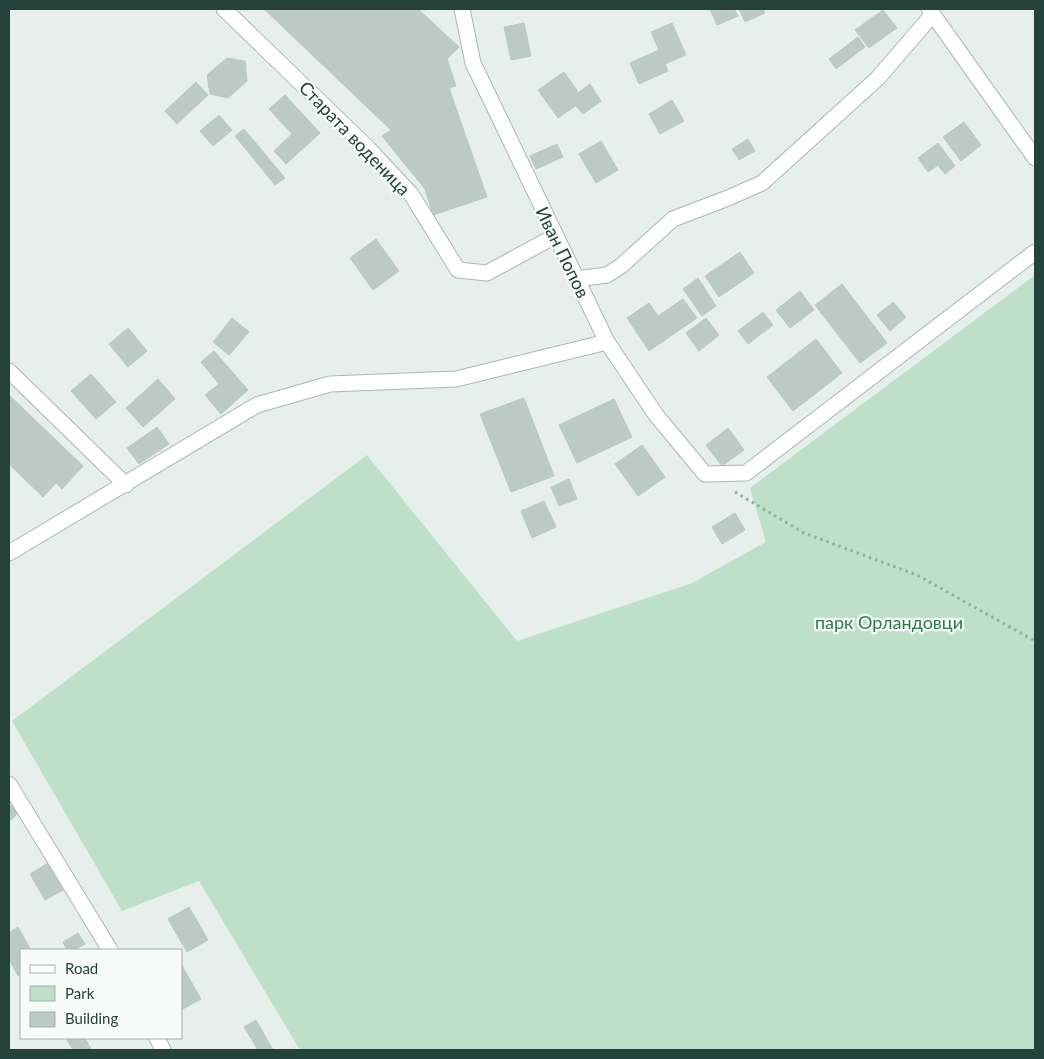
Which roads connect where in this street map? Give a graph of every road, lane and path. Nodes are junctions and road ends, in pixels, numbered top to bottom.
1 (224, 9) edge
2 (462, 9) edge
3 (931, 12) edge
4 (1035, 158) edge
5 (555, 236) junction
6 (1035, 252) edge
7 (576, 279) junction
8 (607, 342) junction
9 (9, 371) edge
10 (705, 474) junction
11 (126, 485) junction
12 (9, 553) edge
13 (1035, 641) edge
14 (9, 784) edge
15 (109, 949) edge
16 (158, 1039) edge
17 (164, 1050) edge

1 - 5 street, Старата воденица
2 - 5 street, Иван Попов
3 - 4 street
3 - 7 street
5 - 7 street, Иван Попов
6 - 10 street
7 - 8 street, Иван Попов
8 - 10 street, Иван Попов
8 - 11 street
9 - 11 street
10 - 13 path
11 - 12 street
14 - 15 street
16 - 17 street

